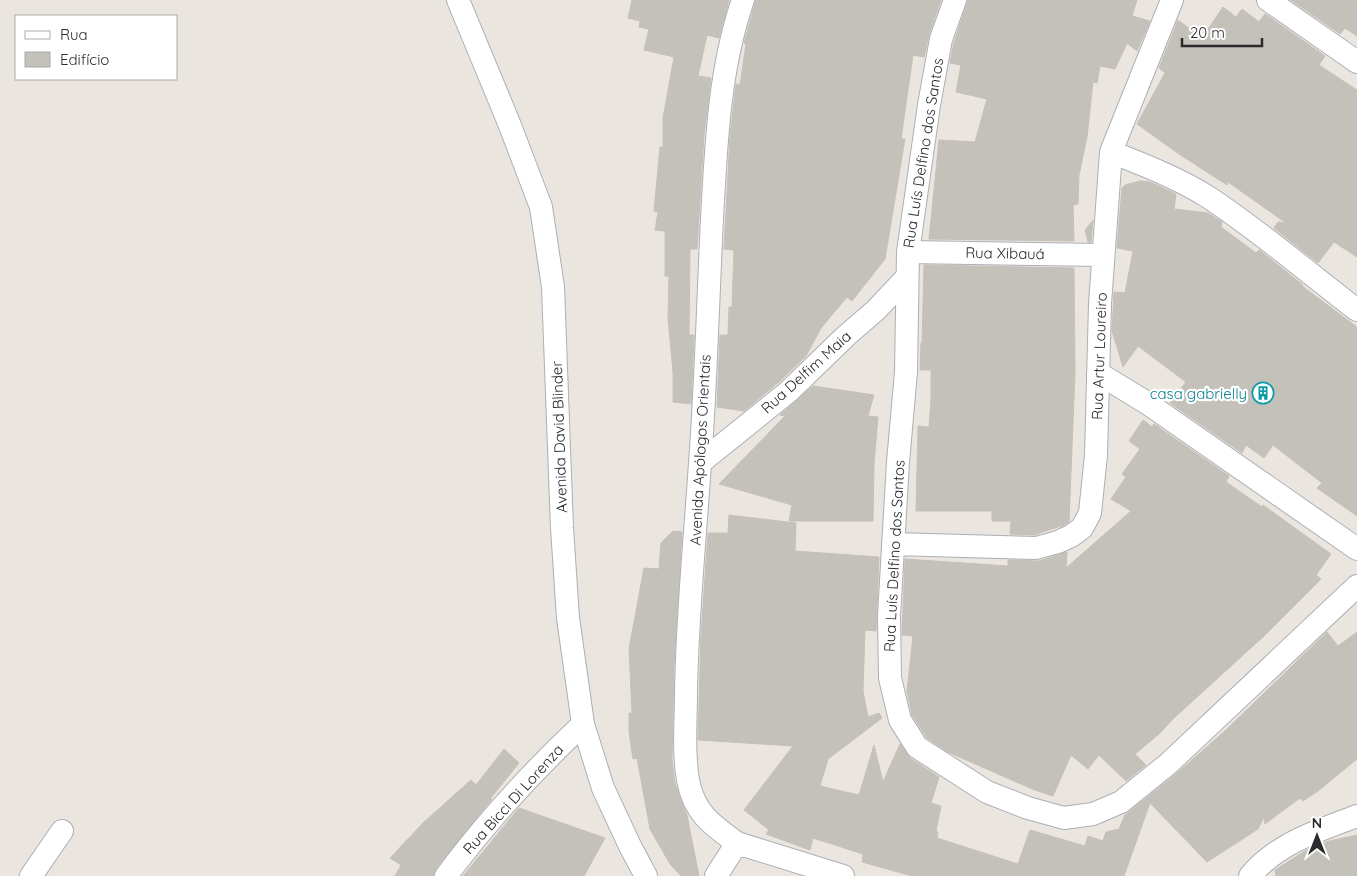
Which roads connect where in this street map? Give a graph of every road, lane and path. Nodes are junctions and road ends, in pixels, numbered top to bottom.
1 (458, 0) edge
2 (743, 0) edge
3 (955, 0) edge
4 (1172, 0) edge
5 (1268, 0) edge
6 (1357, 62) edge
7 (1111, 152) junction
8 (908, 252) junction
9 (1103, 255) junction
10 (907, 277) junction
11 (1357, 310) edge
12 (1098, 373) junction
13 (700, 462) junction
14 (893, 544) junction
15 (1357, 549) edge
16 (1357, 586) edge
17 (583, 724) junction
18 (1357, 816) edge
19 (62, 831) dead end
20 (737, 842) junction
21 (32, 876) edge
22 (446, 876) edge
23 (646, 876) edge
24 (716, 876) edge
25 (844, 876) edge
26 (1250, 876) edge

1 - 17 street, Avenida David Blinder
2 - 13 street, Avenida Apólogos Orientais
3 - 8 street, Rua Luís Delfino dos Santos
4 - 7 street, Rua Artur Loureiro
5 - 6 street
7 - 9 street, Rua Artur Loureiro
7 - 11 street
8 - 9 street, Rua Xibauá
8 - 10 street, Rua Luís Delfino dos Santos
9 - 12 street, Rua Artur Loureiro
10 - 13 street, Rua Delfim Maia
10 - 14 street, Rua Luís Delfino dos Santos
12 - 14 street, Rua Artur Loureiro
12 - 15 street
13 - 20 street, Avenida Apólogos Orientais
14 - 16 street, Rua Luís Delfino dos Santos
17 - 22 street, Rua Bicci Di Lorenza
17 - 23 street, Avenida David Blinder
18 - 26 street
19 - 21 street
20 - 24 street
20 - 25 street, Avenida Apólogos Orientais

